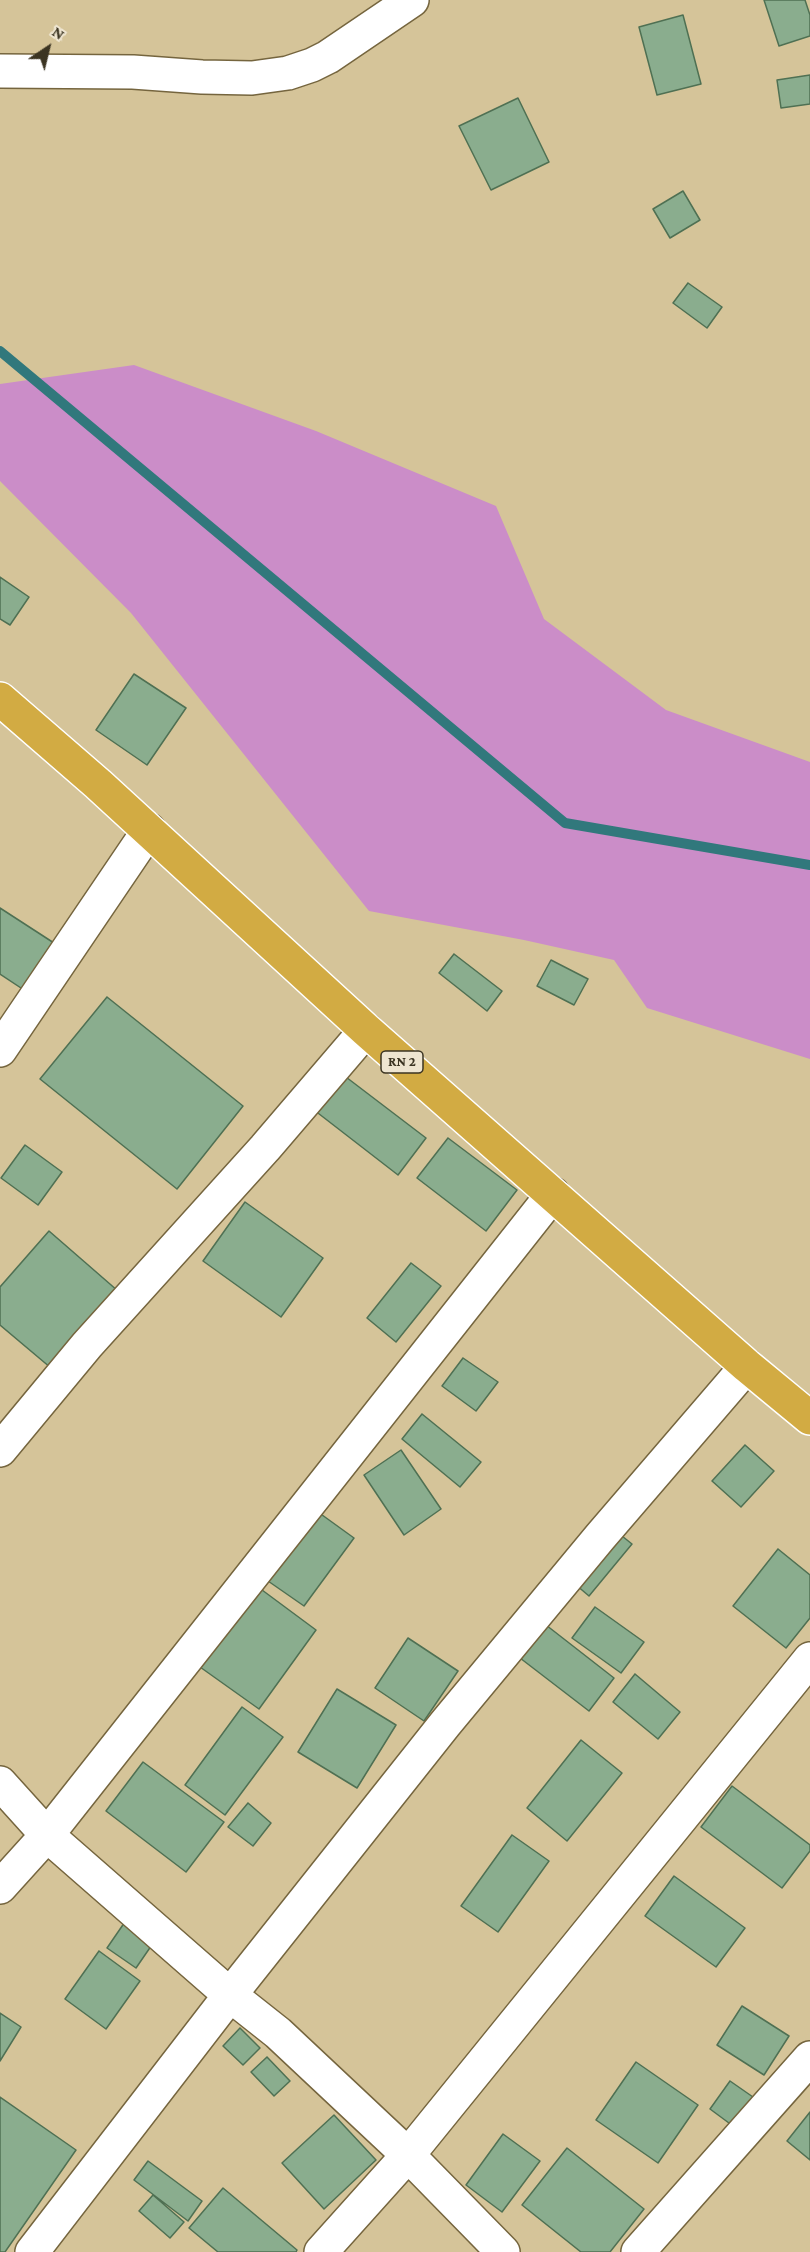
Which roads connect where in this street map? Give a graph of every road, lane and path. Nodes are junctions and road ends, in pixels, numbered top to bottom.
1 (412, 0) edge
2 (0, 71) edge
3 (0, 699) edge
4 (149, 830) junction
5 (366, 1030) junction
6 (0, 1050) edge
7 (553, 1194) junction
8 (747, 1366) junction
9 (810, 1418) edge
10 (0, 1450) edge
11 (810, 1659) edge
12 (0, 1783) edge
13 (47, 1835) junction
14 (0, 1887) edge
15 (230, 1995) junction
16 (810, 2058) edge
17 (408, 2155) junction
18 (32, 2252) edge
19 (321, 2252) edge
20 (503, 2252) edge
21 (638, 2252) edge

1 - 2 street
3 - 4 highway, RN 2
4 - 5 highway, RN 2
4 - 6 street
5 - 7 highway, RN 2
5 - 10 street
7 - 8 highway, RN 2
7 - 13 street
8 - 9 highway, RN 2
8 - 15 street
11 - 17 street
12 - 13 street
13 - 14 street
13 - 15 street
15 - 17 street
15 - 18 street
16 - 21 street
17 - 19 street
17 - 20 street

